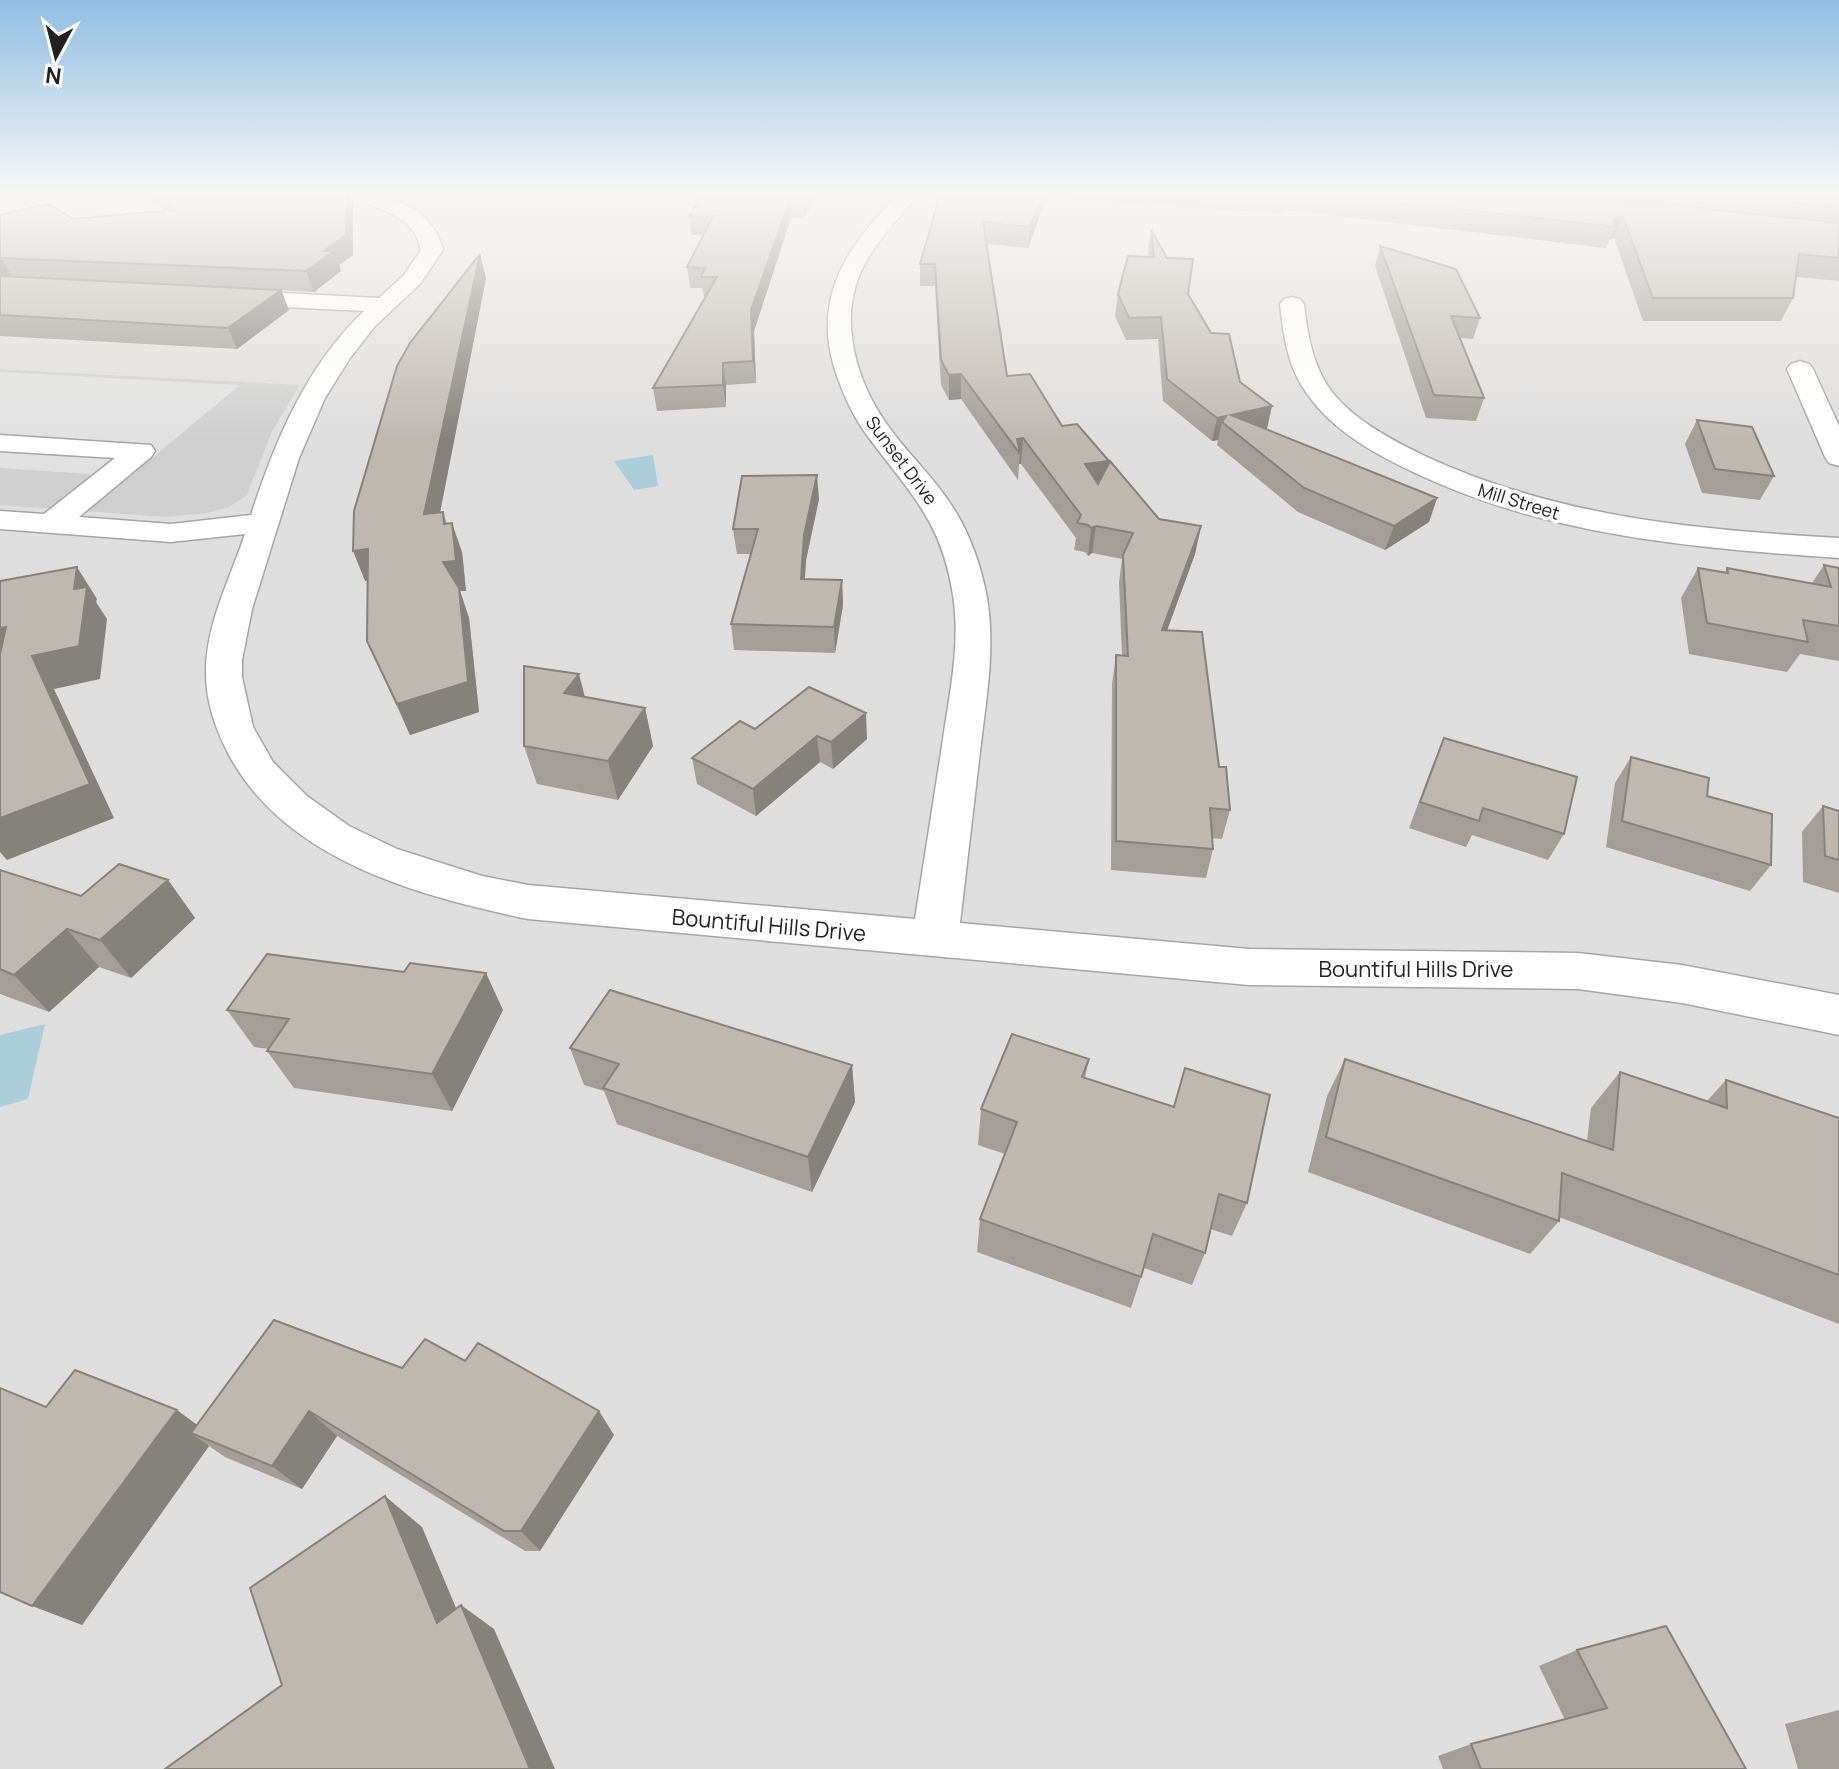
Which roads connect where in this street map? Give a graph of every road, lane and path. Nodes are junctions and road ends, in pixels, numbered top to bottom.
1 (416, 274) edge
2 (847, 274) edge
3 (197, 296) edge
4 (1292, 304) dead end
5 (382, 305) junction
6 (1800, 369) dead end
7 (0, 443) edge
8 (1839, 457) edge
9 (0, 520) edge
10 (264, 523) junction
11 (51, 524) junction
12 (1839, 548) edge
13 (935, 940) junction
14 (1839, 1015) edge

1 - 5 street, Bountiful Hills Drive
2 - 13 street, Sunset Drive
3 - 5 street
4 - 12 street, Mill Street
5 - 10 street, Bountiful Hills Drive
6 - 8 street
7 - 11 street
9 - 11 street
10 - 11 street
10 - 13 street, Bountiful Hills Drive
13 - 14 street, Bountiful Hills Drive

